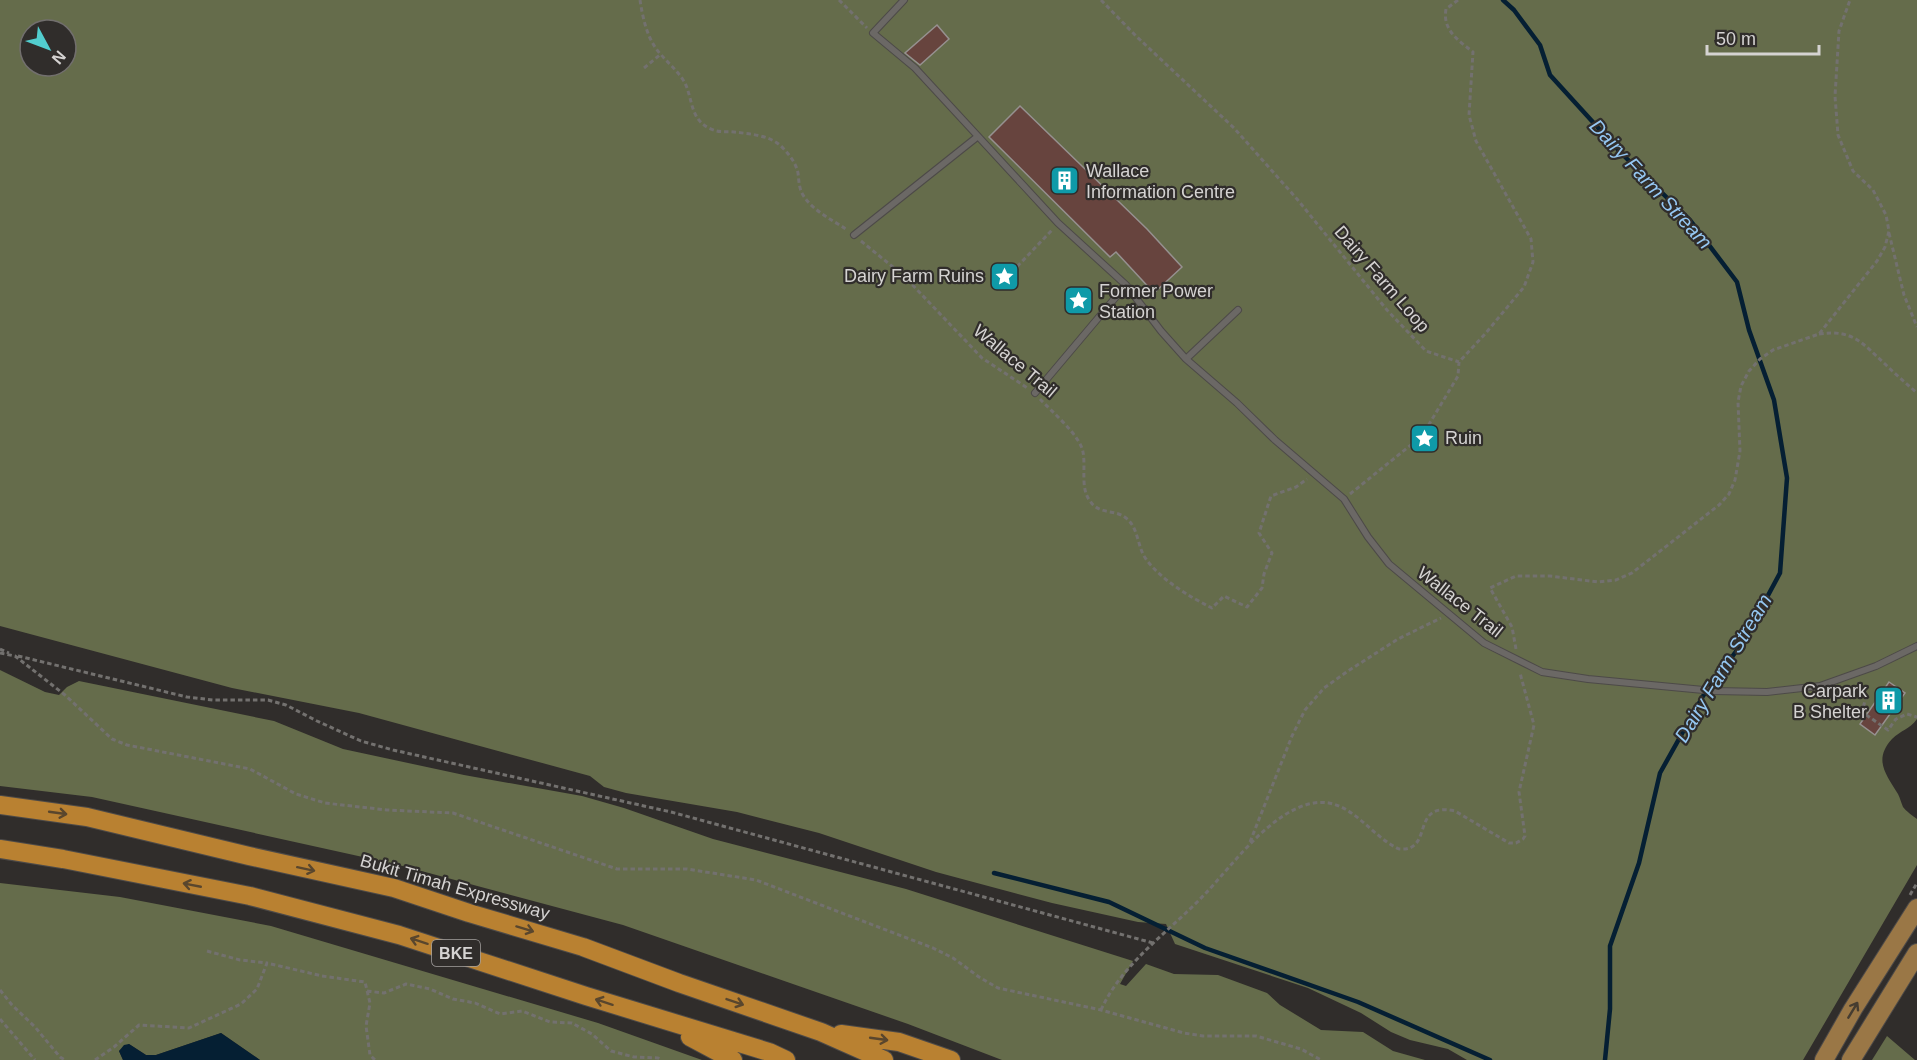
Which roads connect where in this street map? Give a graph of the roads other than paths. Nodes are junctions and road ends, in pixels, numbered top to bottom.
1 (904, 0) edge
2 (977, 137) junction
3 (854, 235) road end
4 (1126, 285) junction
5 (1238, 310) dead end
6 (1186, 359) junction
7 (1035, 393) road end
8 (1917, 646) edge
9 (0, 805) edge
10 (0, 849) edge
11 (1917, 908) edge
12 (1917, 953) edge
13 (660, 1020) junction
14 (821, 1032) junction
15 (733, 1060) edge
16 (786, 1060) edge
17 (884, 1060) edge
18 (951, 1060) edge
19 (1824, 1060) edge
20 (1851, 1060) edge

1 - 2 lane, Wallace Trail
2 - 3 lane
2 - 4 lane, Wallace Trail
4 - 6 lane, Wallace Trail
4 - 7 lane
5 - 6 lane
6 - 8 lane, Wallace Trail
9 -> 14 highway, Bukit Timah Expressway / BKE
13 -> 10 highway, BKE
19 -> 11 main road
12 - 20 main road
13 - 15 highway
13 - 16 highway, BKE
14 - 17 highway, Bukit Timah Expressway / BKE
14 -> 18 highway

